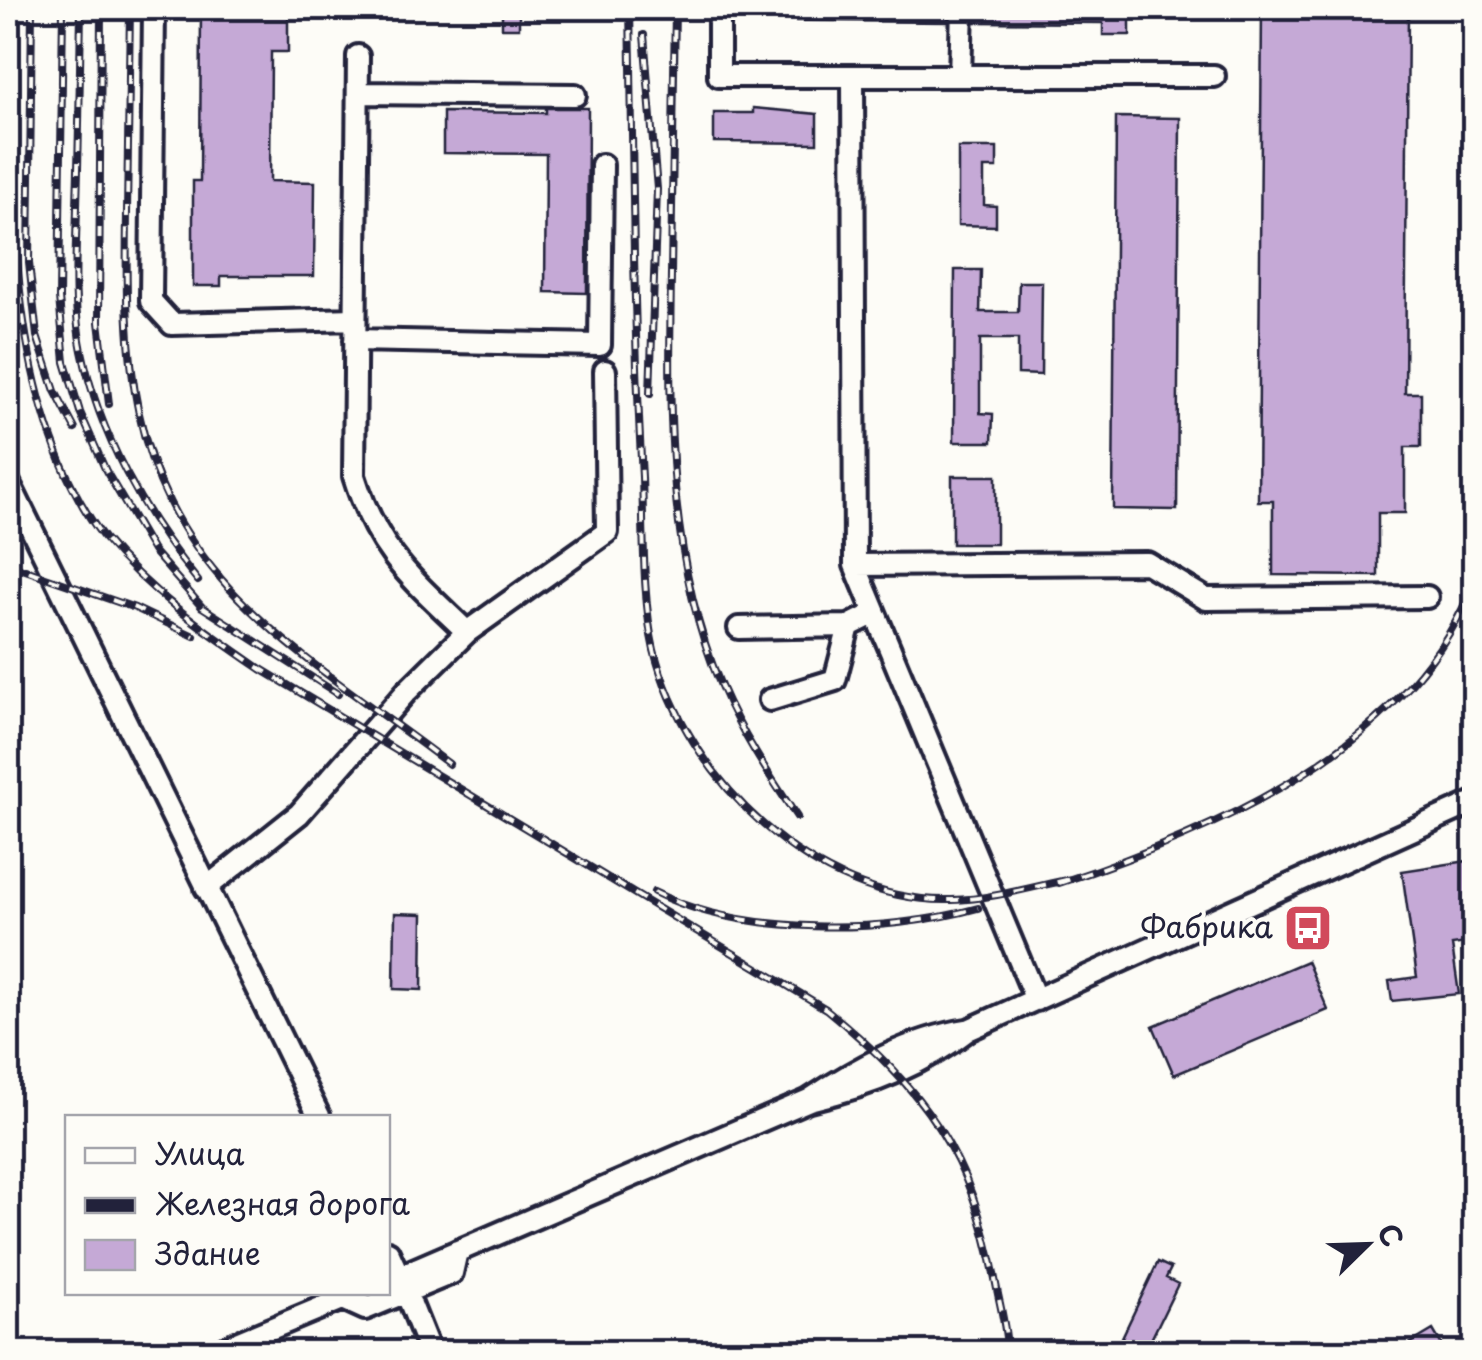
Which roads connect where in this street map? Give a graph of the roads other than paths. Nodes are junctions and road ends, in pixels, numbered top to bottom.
1 (154, 8) edge
2 (720, 8) edge
3 (962, 8) edge
4 (358, 56) dead end
5 (853, 76) junction
6 (960, 76) junction
7 (1214, 76) dead end
8 (358, 93) junction
9 (575, 94) dead end
10 (602, 165) dead end
11 (355, 330) junction
12 (605, 371) dead end
13 (8, 481) edge
14 (855, 565) junction
15 (1427, 597) dead end
16 (875, 613) junction
17 (848, 626) junction
18 (739, 628) dead end
19 (467, 632) junction
20 (770, 700) dead end
21 (1474, 802) edge
22 (206, 888) junction
23 (1036, 1000) junction
24 (319, 1115) edge
25 (390, 1259) edge
26 (397, 1283) edge
27 (383, 1295) edge
28 (351, 1296) edge
29 (215, 1352) edge
30 (430, 1352) edge

1 - 11 street
2 - 5 street
3 - 6 street
4 - 8 street
5 - 6 street
5 - 14 street
6 - 7 street
8 - 9 street
8 - 11 street
10 - 11 street
11 - 19 street
12 - 19 street
13 - 22 street
14 - 15 street
14 - 16 street
16 - 17 street
16 - 23 street
17 - 18 street
17 - 20 street
19 - 22 street
21 - 23 street
22 - 24 street
23 - 26 street
25 - 26 street
26 - 30 street
27 - 28 street
28 - 29 street

